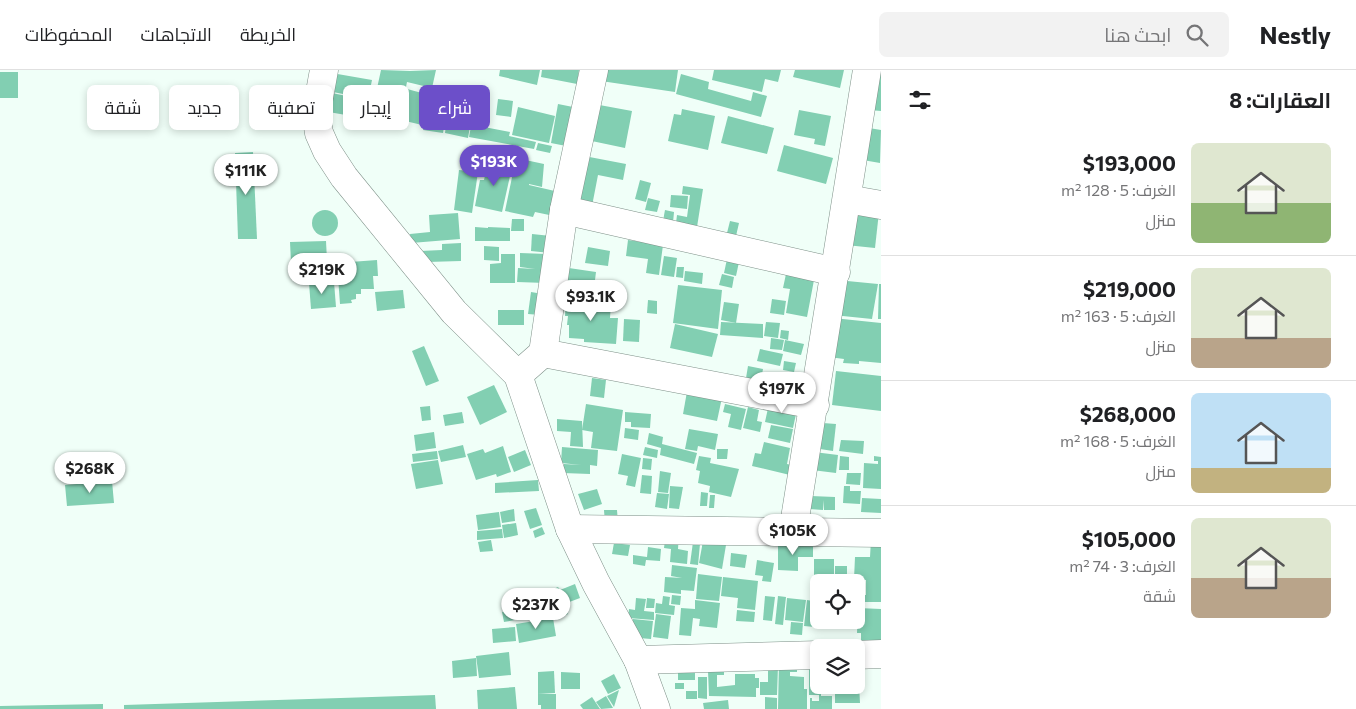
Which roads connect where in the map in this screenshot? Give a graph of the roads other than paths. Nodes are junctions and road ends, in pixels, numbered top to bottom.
1 (324, 70) edge
2 (594, 70) edge
3 (867, 70) edge
4 (847, 199) junction
5 (881, 205) edge
6 (564, 210) junction
7 (836, 272) junction
8 (543, 353) junction
9 (518, 376) junction
10 (814, 405) junction
11 (570, 529) junction
12 (793, 531) junction
13 (881, 533) edge
14 (881, 654) edge
15 (865, 655) edge
16 (810, 656) edge
17 (638, 660) junction
18 (656, 709) edge

1 - 9 street
2 - 6 street
3 - 4 street
4 - 5 street
4 - 7 street
6 - 7 street
6 - 8 street
7 - 10 street
8 - 9 street
8 - 10 street
9 - 11 street
10 - 12 street
11 - 12 street
11 - 17 street
12 - 13 street
14 - 15 street
16 - 17 street
17 - 18 street

